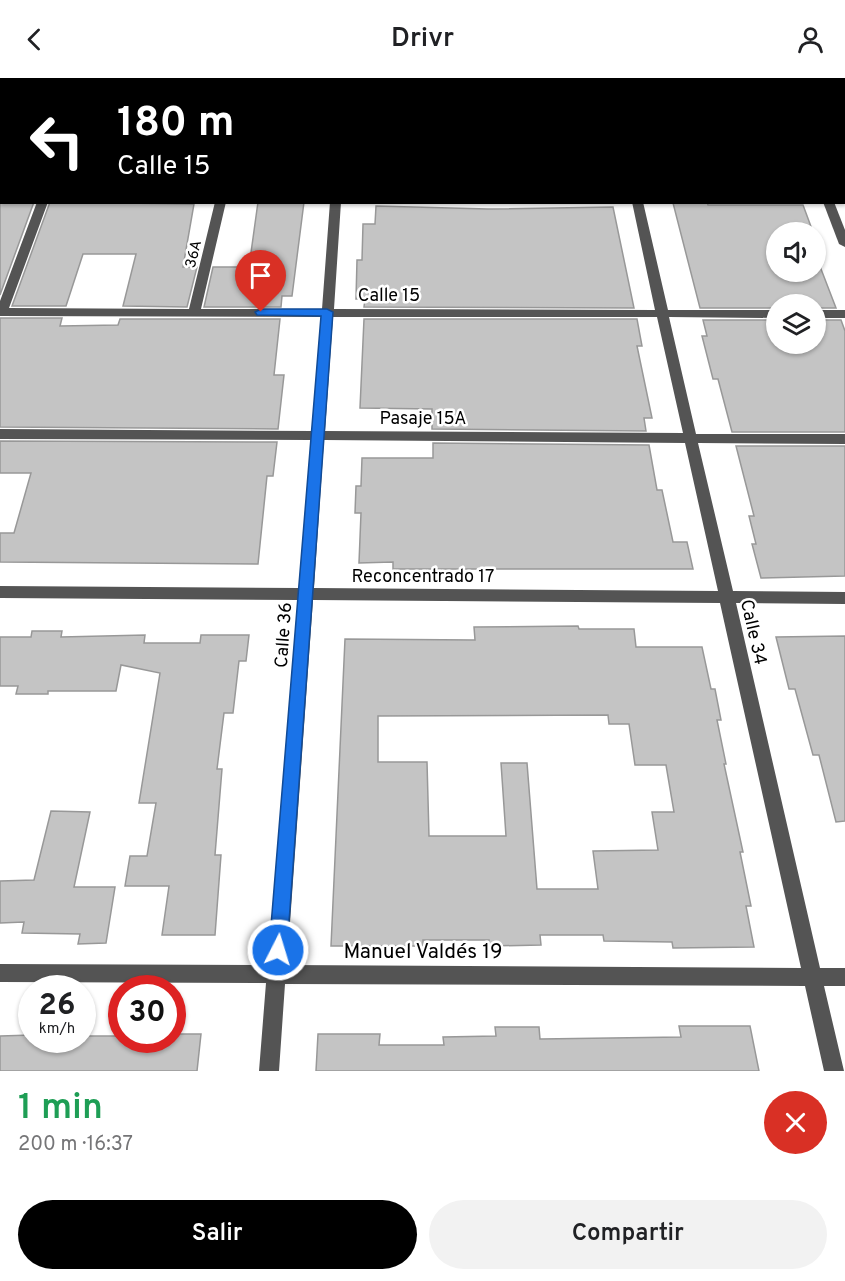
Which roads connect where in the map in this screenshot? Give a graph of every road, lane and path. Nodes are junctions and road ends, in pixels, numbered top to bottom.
1 (42, 204) edge
2 (221, 204) edge
3 (336, 204) edge
4 (638, 204) edge
5 (829, 204) edge
6 (845, 244) edge
7 (1, 312) edge
8 (194, 312) junction
9 (327, 312) junction
10 (663, 314) junction
11 (766, 314) edge
12 (826, 314) edge
13 (845, 314) edge
14 (0, 434) edge
15 (318, 436) junction
16 (691, 438) junction
17 (845, 439) edge
18 (0, 591) edge
19 (306, 595) junction
20 (845, 597) edge
21 (727, 598) junction
22 (0, 973) edge
23 (276, 974) junction
24 (812, 977) junction
25 (845, 977) edge
26 (269, 1071) edge
27 (834, 1071) edge

1 - 7 street
2 - 8 street, 36A
3 - 9 street, Calle 36
4 - 10 street, Calle 34
5 - 6 street
7 - 8 street, Calle 15
8 - 9 street, Calle 15
9 - 10 street, Calle 15
9 - 15 street, Calle 36
10 - 11 street, Calle 15
10 - 16 street, Calle 34
12 - 13 street
14 - 15 street, Pasaje 15A
15 - 16 street, Pasaje 15A
15 - 19 street, Calle 36
16 - 17 street, Pasaje 15A
16 - 21 street, Calle 34
18 - 19 street, Reconcentrado 17
19 - 21 street, Reconcentrado 17
19 - 23 street, Calle 36
20 - 21 street, Reconcentrado 17
21 - 24 street, Calle 34
22 - 23 street, Manuel Valdés 19
23 - 24 street, Manuel Valdés 19
23 - 26 street, Calle 36
24 - 25 street, Manuel Valdés 19
24 - 27 street, Calle 34

